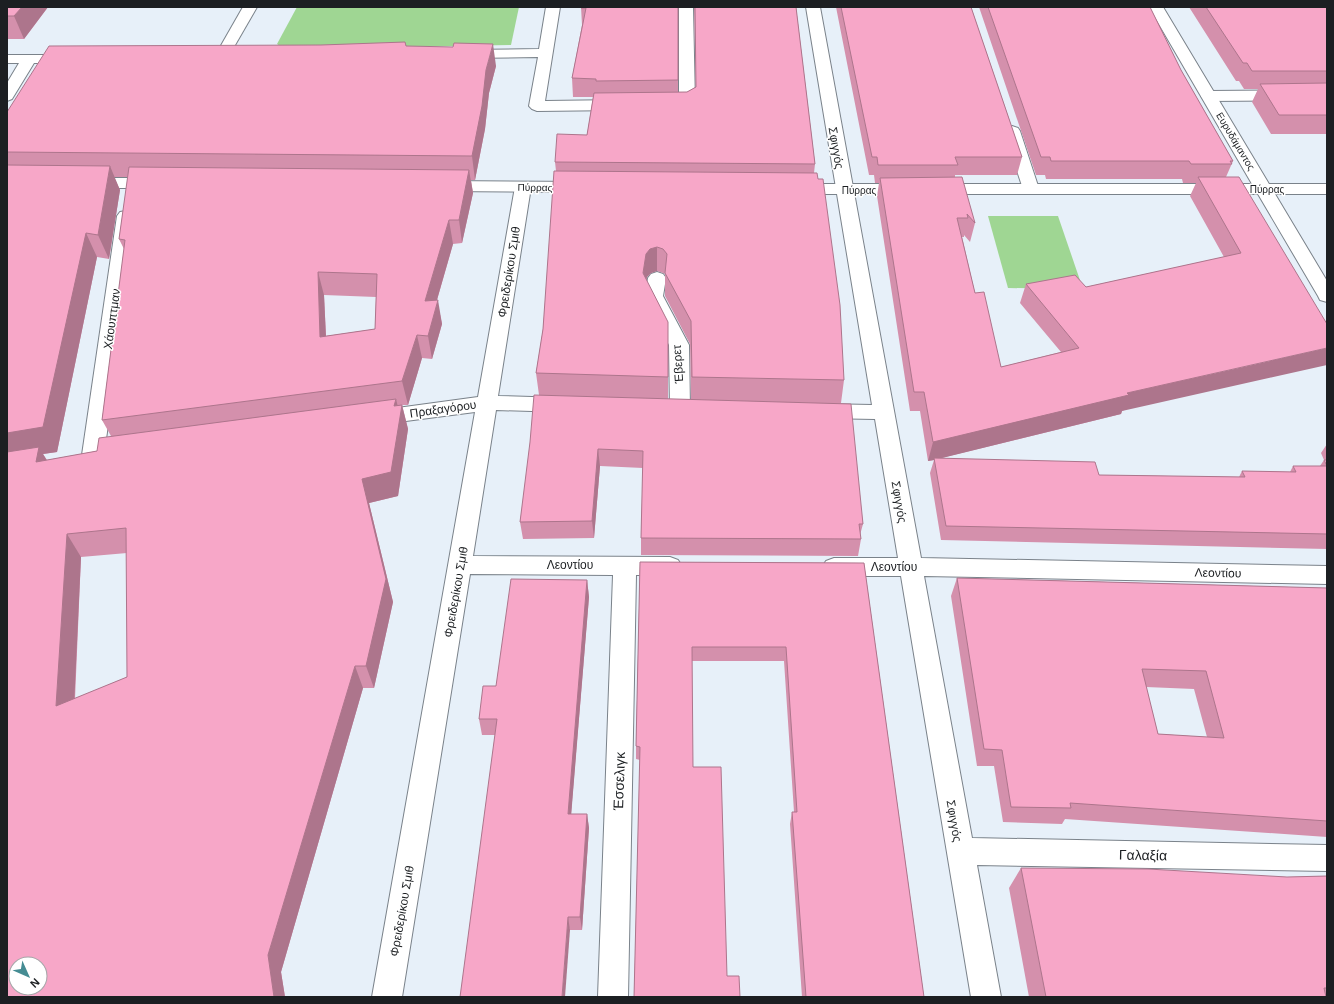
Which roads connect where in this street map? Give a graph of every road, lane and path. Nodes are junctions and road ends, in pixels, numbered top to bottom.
1 (250, 7) edge
2 (553, 7) edge
3 (686, 7) edge
4 (813, 7) edge
5 (1156, 7) edge
6 (546, 53) junction
7 (451, 54) edge
8 (238, 56) edge
9 (84, 58) edge
10 (29, 59) junction
11 (7, 60) edge
12 (1327, 95) edge
13 (7, 96) edge
14 (1209, 96) junction
15 (656, 104) edge
16 (632, 105) edge
17 (1007, 116) edge
18 (69, 182) edge
19 (130, 183) junction
20 (177, 184) edge
21 (429, 186) edge
22 (524, 187) junction
23 (602, 188) edge
24 (777, 189) edge
25 (1031, 189) junction
26 (1264, 189) junction
27 (1327, 189) edge
28 (844, 190) junction
29 (657, 278) dead end
30 (1327, 296) edge
31 (488, 403) junction
32 (580, 406) edge
33 (680, 409) edge
34 (805, 411) edge
35 (883, 412) junction
36 (354, 421) edge
37 (93, 455) edge
38 (461, 565) junction
39 (625, 565) junction
40 (688, 566) edge
41 (815, 566) edge
42 (910, 567) junction
43 (1327, 575) edge
44 (960, 852) junction
45 (1327, 858) edge
46 (387, 997) edge
47 (613, 997) edge
48 (986, 997) edge

1 - 8 street
2 - 6 street
3 - 15 street
4 - 28 street, Σφιγγός
5 - 14 street, Ευρυδάμαντος
6 - 7 street
6 - 16 street
9 - 10 street
10 - 11 street
10 - 13 street
12 - 14 street
14 - 26 street, Ευρυδάμαντος
17 - 25 street
18 - 19 street
19 - 20 street
19 - 37 street, Χάουπτμαν
21 - 22 street, Πύρρας
22 - 23 street, Πύρρας
22 - 31 street, Φρειδερίκου Σμιθ
24 - 28 street, Πύρρας
25 - 26 street, Πύρρας
25 - 28 street, Πύρρας
26 - 27 street, Πύρρας
26 - 30 street, Ευρυδάμαντος
28 - 35 street, Σφιγγός
29 - 33 street, Έβερετ
31 - 32 street, Πραξαγόρου
31 - 36 street, Πραξαγόρου
31 - 38 street, Φρειδερίκου Σμιθ
34 - 35 street
35 - 42 street, Σφιγγός
38 - 39 street, Λεοντίου
38 - 46 street, Φρειδερίκου Σμιθ
39 - 40 street, Λεοντίου
39 - 47 street, Έσσελιγκ
41 - 42 street, Λεοντίου
42 - 43 street, Λεοντίου
42 - 44 street, Σφιγγός
44 - 45 street, Γαλαξία
44 - 48 street, Σφιγγός

